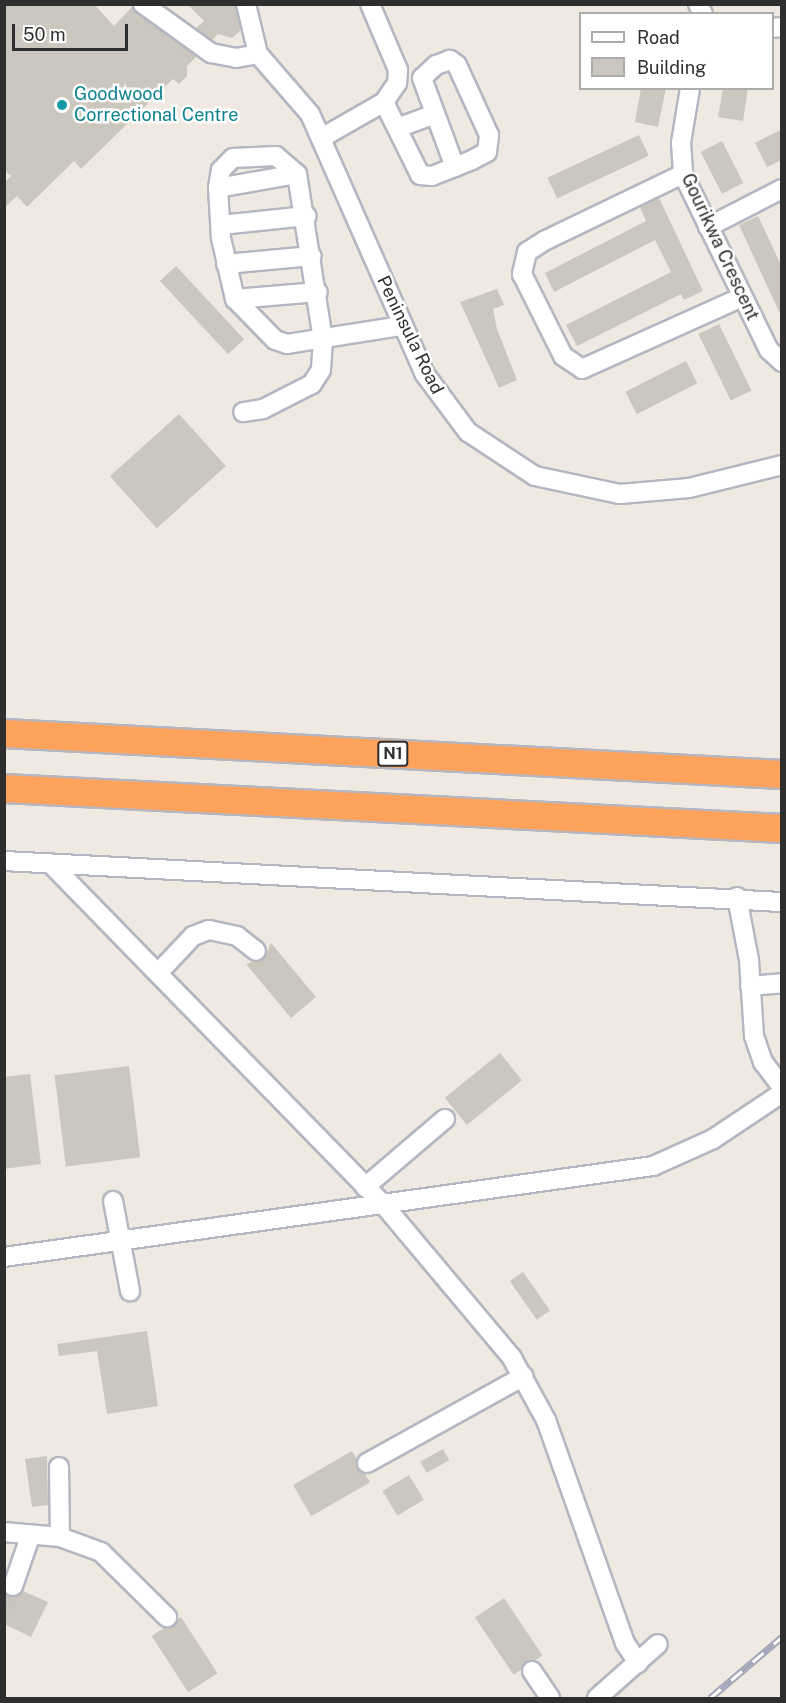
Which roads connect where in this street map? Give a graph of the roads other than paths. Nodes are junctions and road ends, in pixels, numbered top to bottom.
1 (143, 4) edge
2 (246, 4) edge
3 (370, 4) edge
4 (258, 54) junction
5 (690, 90) edge
6 (384, 102) junction
7 (435, 114) junction
8 (397, 128) junction
9 (323, 137) junction
10 (455, 167) junction
11 (297, 174) junction
12 (683, 174) junction
13 (218, 188) junction
14 (782, 189) edge
15 (307, 216) junction
16 (221, 225) junction
17 (708, 227) junction
18 (312, 256) junction
19 (226, 264) junction
20 (318, 292) junction
21 (742, 297) junction
22 (235, 299) junction
23 (401, 326) junction
24 (323, 340) junction
25 (782, 362) edge
26 (243, 412) dead end
27 (782, 465) edge
28 (4, 733) edge
29 (782, 774) edge
30 (4, 788) edge
31 (782, 828) edge
32 (4, 861) edge
33 (50, 863) junction
34 (737, 897) junction
35 (782, 902) edge
36 (256, 951) dead end
37 (159, 972) junction
38 (782, 983) edge
39 (750, 986) junction
40 (782, 1087) edge
41 (782, 1093) edge
42 (445, 1119) dead end
43 (365, 1187) junction
44 (113, 1201) dead end
45 (382, 1204) junction
46 (121, 1242) junction
47 (4, 1257) edge
48 (130, 1291) dead end
49 (524, 1376) junction
50 (367, 1463) dead end
51 (59, 1467) dead end
52 (4, 1532) edge
53 (30, 1537) junction
54 (60, 1537) junction
55 (13, 1587) tunnel mouth
56 (167, 1617) dead end
57 (658, 1644) dead end
58 (638, 1663) junction
59 (532, 1671) dead end
60 (550, 1698) edge
61 (597, 1698) edge

1 - 4 street
2 - 4 street
3 - 6 street
4 - 9 street, Peninsula Road
5 - 12 street, Gourikwa Crescent
6 - 8 street
6 - 9 street
7 - 8 street
7 - 10 street
7 - 10 street
8 - 10 street
9 - 23 street, Peninsula Road
11 - 13 street
11 - 13 street
11 - 15 street
12 - 17 street, Gourikwa Crescent
12 - 21 street
13 - 16 street
14 - 17 street
15 - 16 street
15 - 18 street
16 - 19 street
17 - 21 street, Gourikwa Crescent
18 - 19 street
18 - 20 street
19 - 22 street
20 - 22 street
20 - 24 street
21 - 25 street, Gourikwa Crescent
22 - 24 street
23 - 24 street
23 - 27 street, Peninsula Road
24 - 26 street
28 - 29 highway, N1
30 - 31 highway
32 - 33 street
33 - 34 street
33 - 37 street
34 - 35 street
34 - 39 street
36 - 37 street
37 - 43 street
38 - 39 street
39 - 40 street
41 - 45 street
42 - 43 street
43 - 45 street
44 - 46 street
45 - 46 street
45 - 49 street
46 - 47 street
46 - 48 street
49 - 50 street
49 - 58 street
51 - 54 street
52 - 53 street
53 - 54 street
53 - 55 street
54 - 56 street
57 - 58 street
58 - 61 street
59 - 60 street

